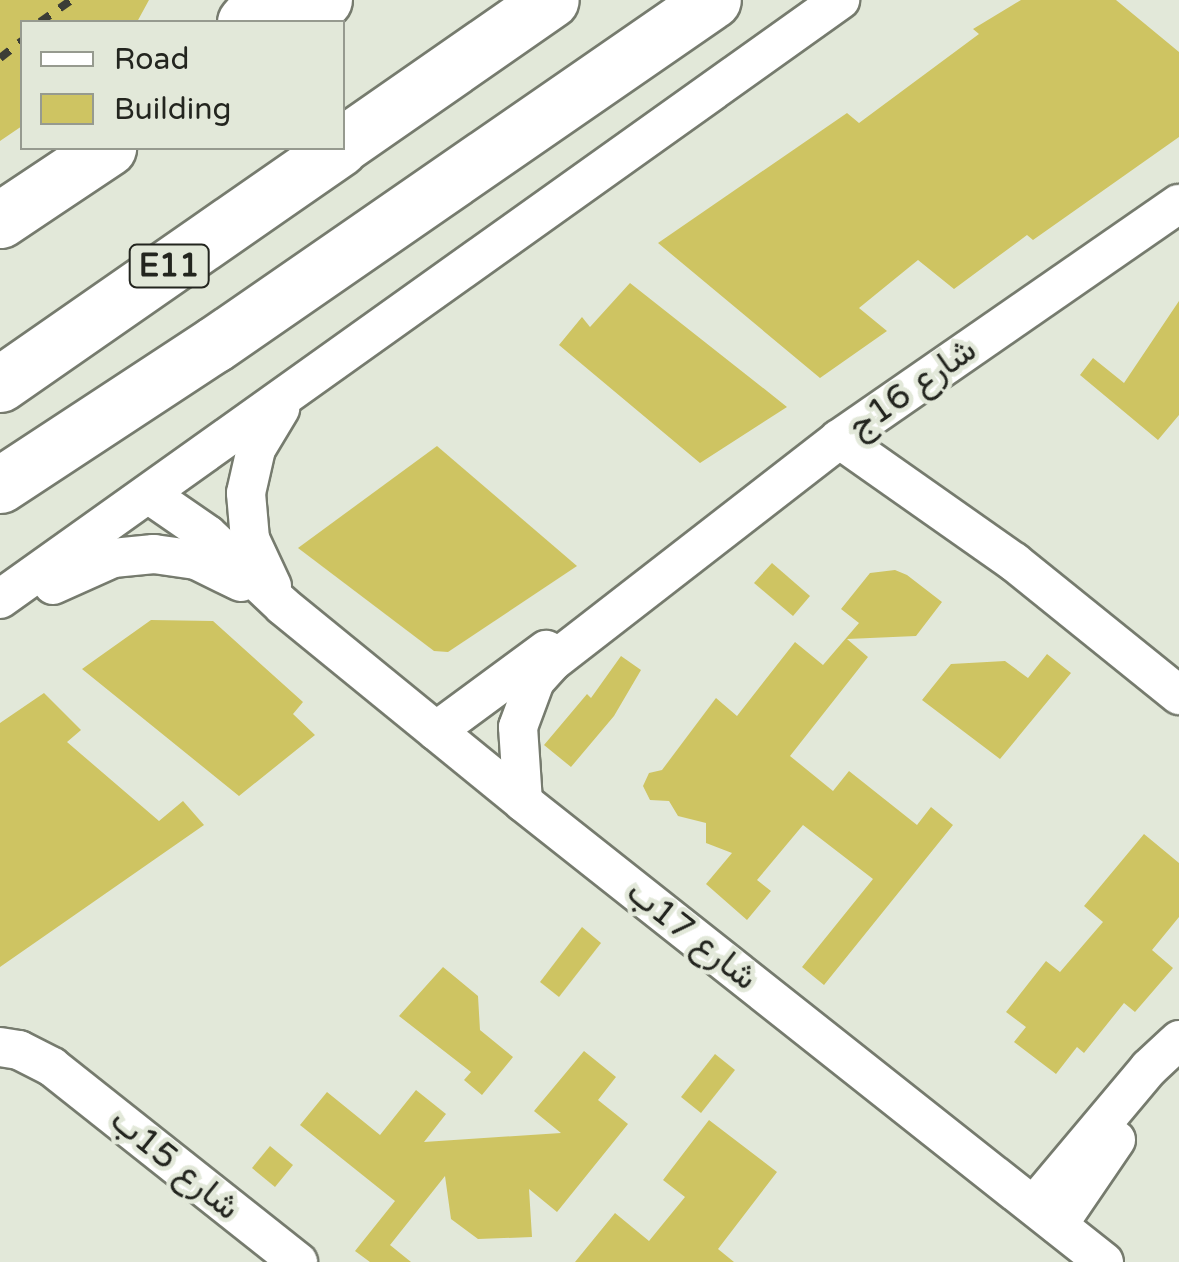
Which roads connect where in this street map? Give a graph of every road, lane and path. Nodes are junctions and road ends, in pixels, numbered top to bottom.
1 (264, 0) edge
2 (324, 0) edge
3 (551, 0) edge
4 (713, 0) edge
5 (840, 0) edge
6 (247, 20) edge
7 (295, 20) edge
8 (345, 143) edge
9 (105, 150) edge
10 (335, 150) edge
11 (1179, 204) edge
12 (0, 220) edge
13 (0, 384) edge
14 (295, 388) junction
15 (851, 430) junction
16 (0, 485) edge
17 (150, 496) junction
18 (652, 581) junction
19 (0, 598) edge
20 (283, 606) junction
21 (0, 611) edge
22 (1179, 695) edge
23 (436, 731) junction
24 (522, 802) junction
25 (1179, 1043) edge
26 (0, 1048) edge
27 (1046, 1215) junction
28 (298, 1262) edge
29 (1104, 1262) edge

1 - 6 highway
2 - 7 highway
3 - 8 highway, E11
4 - 16 highway
5 - 14 street
9 - 12 highway
10 - 13 highway, E11
11 - 15 street, شارع 16ج
14 - 17 street
14 - 20 street, شارع 17ب
15 - 18 street, شارع 16ج
15 - 22 street
17 - 19 street
17 - 20 street, شارع 17ب
18 - 23 street, شارع 16ج
18 - 24 street, شارع 16ج
20 - 21 street, شارع 17ب
20 - 23 street, شارع 17ب
23 - 24 street, شارع 17ب
24 - 27 street, شارع 17ب
25 - 27 street
26 - 28 street, شارع 15ب
27 - 29 street, شارع 17ب

